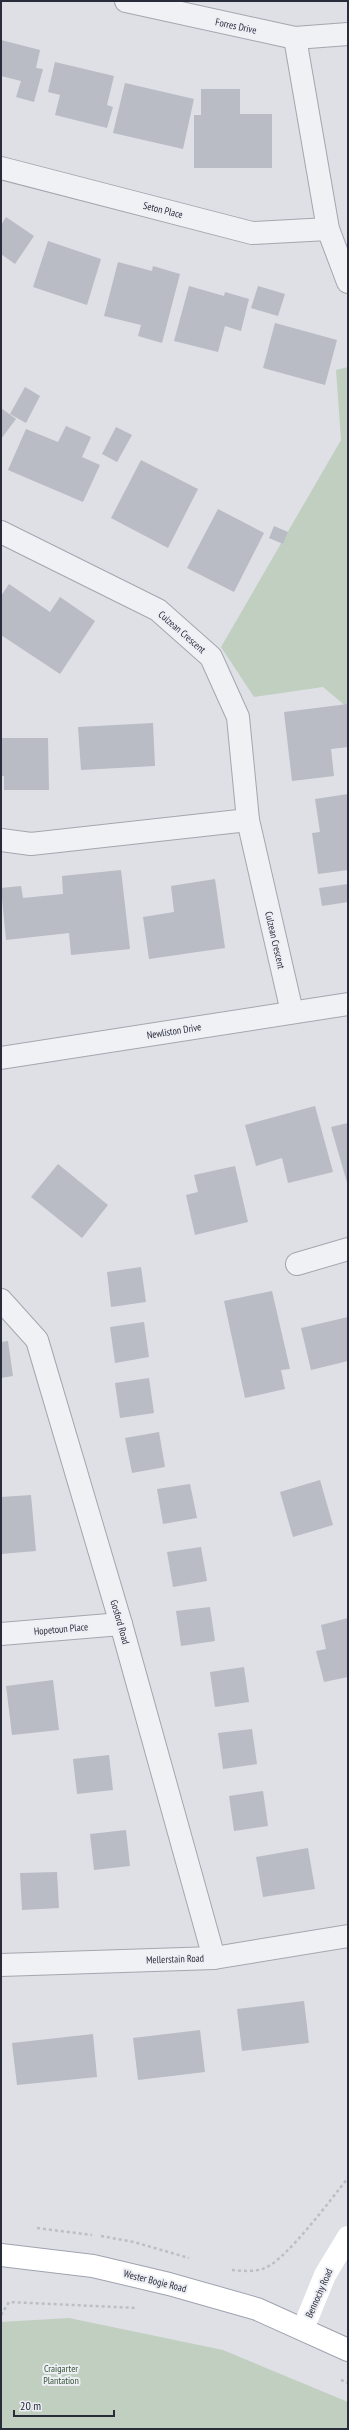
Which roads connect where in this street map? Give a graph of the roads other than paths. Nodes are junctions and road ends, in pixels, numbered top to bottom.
1 (137, 3) edge
2 (348, 34) edge
3 (295, 38) junction
4 (1, 168) edge
5 (328, 229) junction
6 (348, 282) edge
7 (1, 532) edge
8 (248, 820) junction
9 (1, 840) edge
10 (348, 1004) edge
11 (292, 1012) junction
12 (1, 1058) edge
13 (348, 1249) edge
14 (297, 1264) dead end
15 (1, 1300) edge
16 (121, 1624) junction
17 (1, 1634) edge
18 (348, 1936) edge
19 (214, 1958) junction
20 (1, 1965) edge
21 (348, 2237) edge
22 (1, 2255) edge
23 (303, 2329) junction
24 (348, 2350) edge

1 - 3 street, Forres Drive
2 - 3 street, Forres Drive
3 - 5 street
4 - 5 street, Seton Place
5 - 6 street
7 - 8 street, Culzean Crescent
8 - 9 street
8 - 11 street, Culzean Crescent
10 - 11 street, Newliston Drive
11 - 12 street, Newliston Drive
13 - 14 street
15 - 16 street, Gosford Road
16 - 17 street, Hopetoun Place
16 - 19 street, Gosford Road
18 - 19 street, Mellerstain Road
19 - 20 street, Mellerstain Road
21 - 23 main road, Bennochy Road
22 - 23 main road, Wester Bogie Road
23 - 24 main road, Wester Bogie Road

